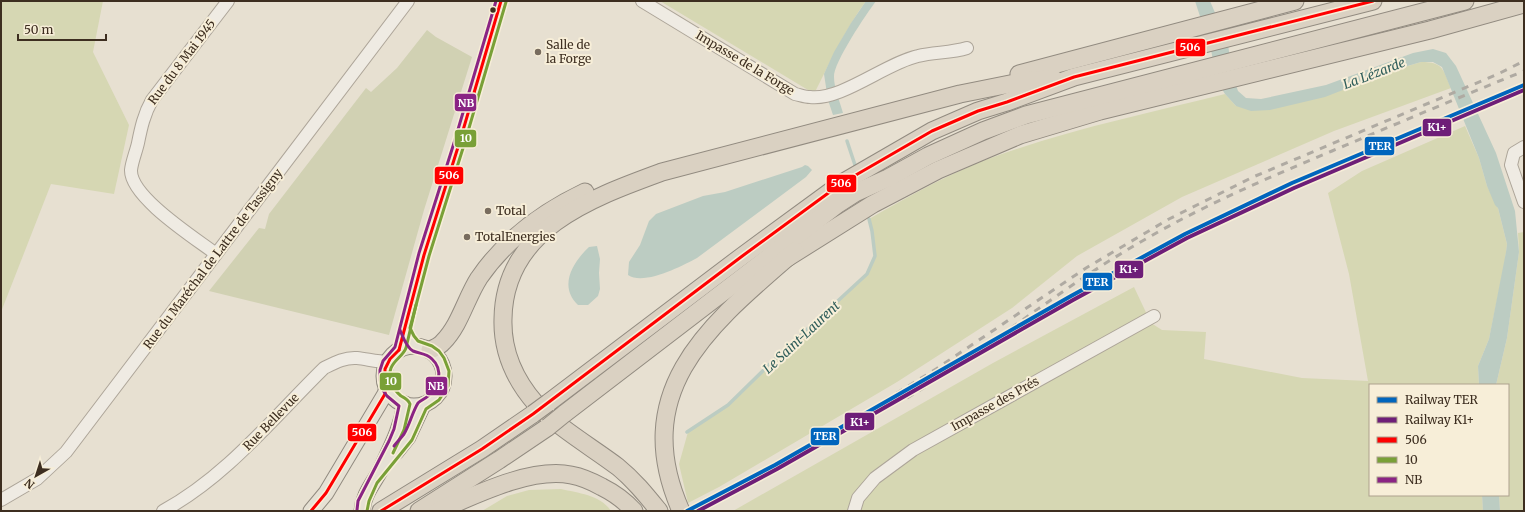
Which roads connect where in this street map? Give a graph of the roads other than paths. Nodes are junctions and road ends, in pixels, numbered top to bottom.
1 (228, 1) edge
2 (501, 1) edge
3 (642, 1) edge
4 (1296, 1) edge
5 (1373, 1) edge
6 (1465, 1) edge
7 (405, 2) edge
8 (1524, 4) edge
9 (967, 48) dead end
10 (1208, 76) junction
11 (1074, 77) junction
12 (960, 94) junction
13 (1524, 146) edge
14 (662, 172) junction
15 (888, 178) junction
16 (1524, 202) edge
17 (216, 254) junction
18 (788, 258) junction
19 (1154, 316) dead end
20 (405, 328) junction
21 (423, 348) junction
22 (400, 350) junction
23 (388, 362) junction
24 (387, 388) junction
25 (405, 404) junction
26 (423, 405) junction
27 (380, 470) junction
28 (1, 500) edge
29 (383, 510) edge
30 (162, 511) edge
31 (311, 511) edge
32 (362, 511) edge
33 (419, 511) edge
34 (438, 511) edge
35 (634, 511) edge
36 (659, 511) edge
37 (681, 511) edge
38 (854, 511) edge

1 - 17 street, Rue du 8 Mai 1945
2 - 20 street
3 - 9 street, Impasse de la Forge
4 - 12 highway
5 - 11 highway
6 - 10 highway
7 - 17 street, Rue du Maréchal de Lattre de Tassigny
8 - 10 highway
10 - 15 highway
10 - 18 highway
11 - 12 highway
11 - 29 highway, bridge
12 - 14 highway
13 - 16 street
14 - 21 highway
14 - 36 highway
15 - 18 highway
15 - 33 highway, bridge
17 - 28 street, Rue du Maréchal de Lattre de Tassigny
18 - 37 highway
19 - 38 street, Impasse des Prés
20 - 21 street
20 - 22 street
21 - 22 main road
21 - 26 main road
22 - 23 main road
23 - 24 main road
23 - 30 street, Rue Bellevue
24 - 25 main road
24 - 31 main road
25 - 26 main road
25 - 27 main road
26 - 27 main road
27 - 32 main road
34 - 35 highway

